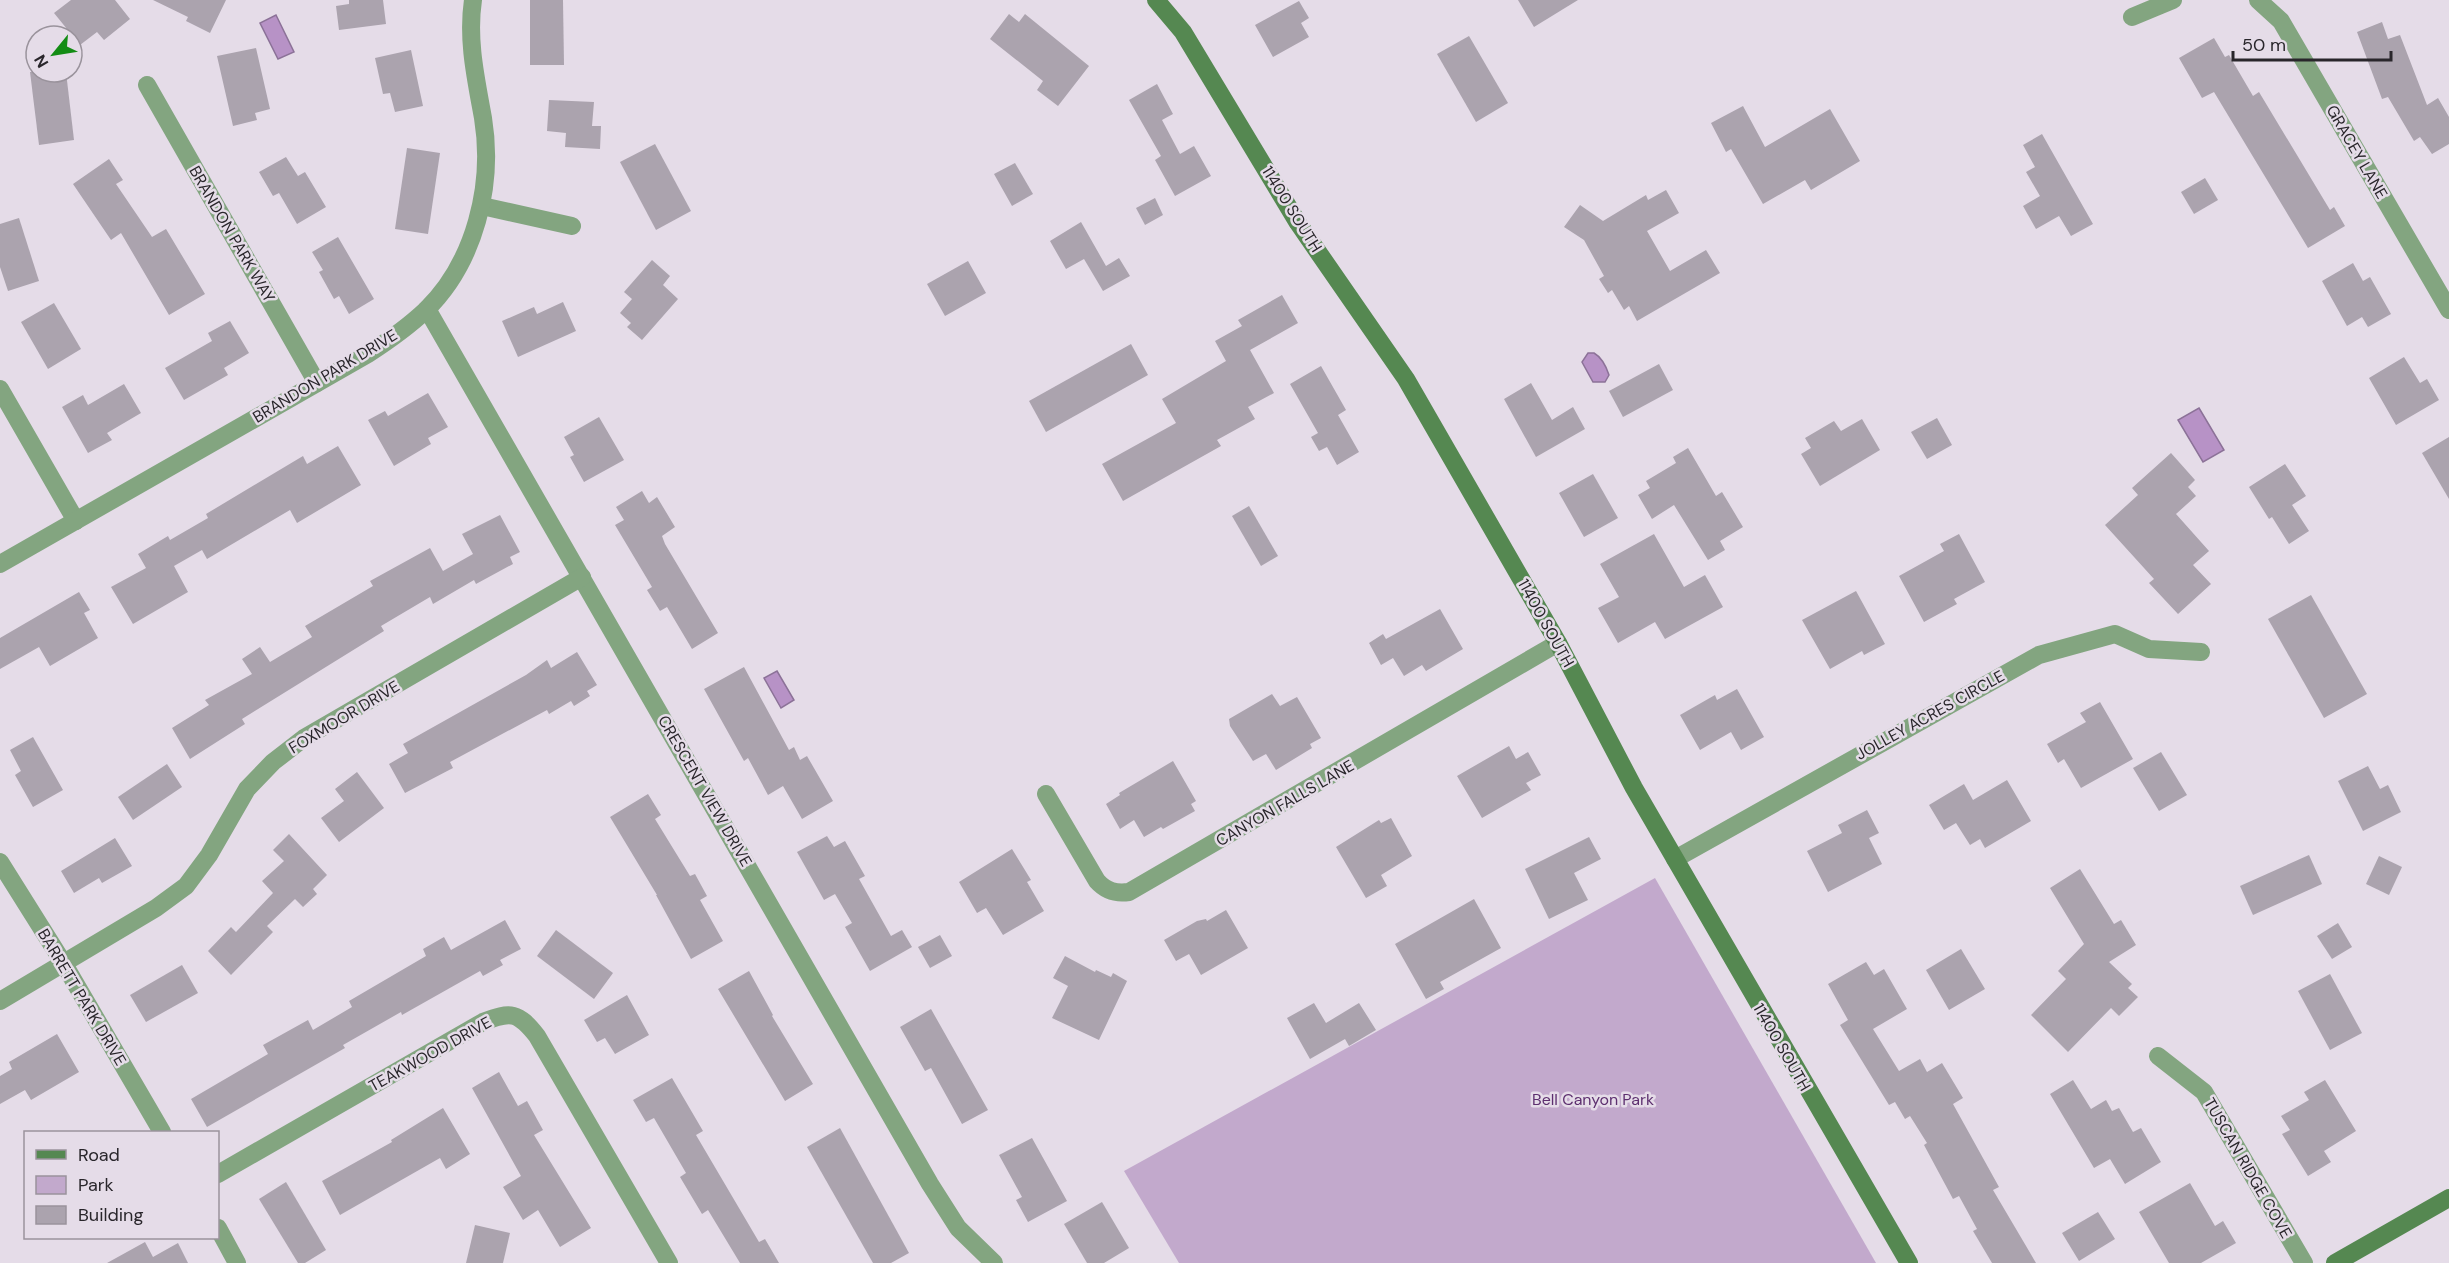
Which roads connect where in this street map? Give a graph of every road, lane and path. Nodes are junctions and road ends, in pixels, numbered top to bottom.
1 (473, 0) edge
2 (1156, 0) edge
3 (2173, 0) edge
4 (2258, 0) edge
5 (2132, 17) dead end
6 (147, 85) dead end
7 (482, 206) junction
8 (572, 226) dead end
9 (427, 309) junction
10 (2449, 310) edge
11 (317, 383) junction
12 (0, 389) edge
13 (76, 521) junction
14 (0, 564) edge
15 (582, 577) junction
16 (1558, 643) junction
17 (2201, 652) dead end
18 (1046, 794) dead end
19 (1675, 859) junction
20 (0, 862) edge
21 (64, 964) junction
22 (0, 1002) edge
23 (2158, 1056) dead end
24 (161, 1131) edge
25 (219, 1173) edge
26 (2449, 1198) edge
27 (219, 1230) edge
28 (237, 1263) edge
29 (668, 1263) edge
30 (994, 1263) edge
31 (1909, 1263) edge
32 (2304, 1263) edge
33 (2335, 1263) edge

1 - 7 street, BRANDON PARK DRIVE
2 - 16 street, 11400 SOUTH
3 - 5 street
4 - 10 street, GRACEY LANE
6 - 11 street, BRANDON PARK WAY
7 - 8 street
7 - 9 street, BRANDON PARK DRIVE
9 - 11 street, BRANDON PARK DRIVE
9 - 15 street, CRESCENT VIEW DRIVE
11 - 13 street, BRANDON PARK DRIVE
12 - 13 street
13 - 14 street, BRANDON PARK DRIVE
15 - 21 street, FOXMOOR DRIVE
15 - 30 street, CRESCENT VIEW DRIVE
16 - 18 street, CANYON FALLS LANE
16 - 19 street, 11400 SOUTH
17 - 19 street, JOLLEY ACRES CIRCLE
19 - 31 street, 11400 SOUTH
20 - 21 street, BARRETT PARK DRIVE
21 - 22 street, FOXMOOR DRIVE
21 - 24 street, BARRETT PARK DRIVE
23 - 32 street, TUSCAN RIDGE COVE
25 - 29 street, TEAKWOOD DRIVE
26 - 33 street
27 - 28 street

